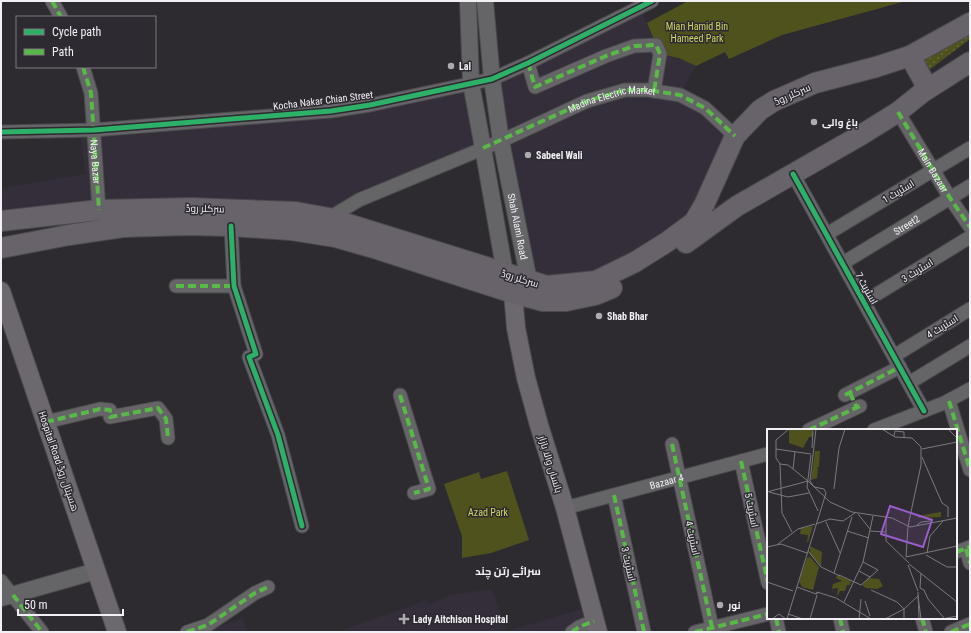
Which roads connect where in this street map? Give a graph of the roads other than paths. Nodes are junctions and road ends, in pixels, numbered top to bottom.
1 (52, 1) edge
2 (468, 1) edge
3 (485, 1) edge
4 (652, 1) edge
5 (60, 16) edge
6 (970, 23) edge
7 (910, 56) junction
8 (970, 62) edge
9 (528, 63) junction
10 (83, 68) edge
11 (492, 79) junction
12 (471, 84) junction
13 (928, 89) junction
14 (654, 91) junction
15 (898, 112) junction
16 (94, 130) junction
17 (1, 132) edge
18 (735, 136) junction
19 (501, 141) junction
20 (483, 148) junction
21 (970, 148) edge
22 (933, 169) junction
23 (793, 174) junction
24 (713, 185) junction
25 (970, 186) edge
26 (950, 198) junction
27 (738, 206) junction
28 (98, 210) junction
29 (30, 217) junction
30 (329, 218) junction
31 (1, 221) edge
32 (231, 226) junction
33 (970, 227) edge
34 (827, 234) junction
35 (970, 237) edge
36 (35, 242) junction
37 (1, 248) edge
38 (843, 263) junction
39 (505, 273) junction
40 (528, 281) junction
41 (176, 286) dead end
42 (234, 286) junction
43 (1, 291) edge
44 (513, 293) junction
45 (864, 302) junction
46 (970, 309) edge
47 (970, 346) edge
48 (897, 361) junction
49 (909, 383) junction
50 (970, 389) edge
51 (400, 396) dead end
52 (949, 401) junction
53 (924, 411) junction
54 (46, 422) junction
55 (811, 429) edge
56 (877, 429) edge
57 (168, 438) dead end
58 (672, 444) dead end
59 (767, 454) edge
60 (741, 461) junction
61 (970, 470) edge
62 (679, 478) junction
63 (414, 494) dead end
64 (614, 495) junction
65 (565, 508) junction
66 (302, 526) dead end
67 (964, 550) edge
68 (970, 563) edge
69 (96, 571) junction
70 (767, 578) edge
71 (1, 581) edge
72 (268, 587) dead end
73 (7, 597) edge
74 (767, 614) edge
75 (776, 619) edge
76 (840, 619) edge
77 (922, 619) edge
78 (970, 624) edge
79 (596, 626) edge
80 (713, 630) edge
81 (42, 632) edge
82 (117, 632) edge
83 (187, 632) edge
84 (572, 632) edge
85 (644, 632) edge
86 (695, 632) edge
87 (779, 632) edge
88 (843, 632) edge
89 (926, 632) edge
90 (951, 632) edge

1 - 5 street
2 - 12 street, Shah Alami Road
3 - 11 street, Shah Alami Road
4 - 9 street, Kocha Nakar Chian Street
6 - 7 main road, سرکلر روڈ
7 - 13 main road
7 - 18 main road, سرکلر روڈ
8 - 13 main road, سرکلر روڈ
9 - 11 street, Kocha Nakar Chian Street
9 - 14 street
10 - 16 street, Naya Bazar
11 - 12 street, Kocha Nakar Chian Street
11 - 19 street, Shah Alami Road
12 - 16 street, Kocha Nakar Chian Street
12 - 20 street, Shah Alami Road
13 - 15 main road, سرکلر روڈ
14 - 18 street, Madina Electric Market
14 - 19 street, Madina Electric Market
15 - 22 street, Main Bazaar
15 - 23 main road, سرکلر روڈ
16 - 17 street, Kocha Nakar Chian Street
16 - 28 street, Naya Bazar
18 - 24 main road, سرکلر روڈ
19 - 20 street, Madina Electric Market
19 - 40 street, Shah Alami Road
20 - 30 street, Madina Electric Market
20 - 39 street, Shah Alami Road
21 - 22 street, اسٹریٹ 1
22 - 26 street, Main Bazaar
22 - 34 street, اسٹریٹ 1
23 - 27 main road, سرکلر روڈ
23 - 34 street, اسٹریٹ 7
24 - 27 main road
24 - 40 main road, سرکلر روڈ
25 - 26 street, Street2
26 - 33 street, Main Bazaar
26 - 38 street, Street2
27 - 44 main road, سرکلر روڈ
28 - 29 main road, سرکلر روڈ
28 - 30 main road, سرکلر روڈ
29 - 31 main road, سرکلر روڈ
29 - 36 main road
30 - 39 main road, سرکلر روڈ
32 - 36 main road, سرکلر روڈ
32 - 42 street
32 - 44 main road, سرکلر روڈ
34 - 38 street, اسٹریٹ 7
35 - 45 street, اسٹریٹ 3
36 - 37 main road, سرکلر روڈ
38 - 45 street, اسٹریٹ 7
39 - 40 main road, سرکلر روڈ
39 - 44 street, Shah Alami Road
40 - 44 street
41 - 42 street
42 - 66 street
43 - 54 main road, Hospital Road ھسپتال روڈ
44 - 65 main road, بانساں والا بازار
45 - 48 street, اسٹریٹ 7
46 - 48 street, اسٹریٹ 4
47 - 49 street
48 - 49 street, اسٹریٹ 7
48 - 55 street, اسٹریٹ 4
49 - 53 street, اسٹریٹ 7
50 - 52 street
51 - 63 street
52 - 53 street
52 - 61 street
53 - 56 street
54 - 57 street
54 - 69 main road, Hospital Road ھسپتال روڈ
58 - 62 street, اسٹریٹ 4
59 - 60 street, Bazaar 4
60 - 62 street, Bazaar 4
60 - 70 street, اسٹریٹ 5
62 - 64 street, Bazaar 4
62 - 80 street, اسٹریٹ 4
64 - 65 street, Bazaar 4
64 - 85 street, اسٹریٹ 3
65 - 79 main road, بانساں والا بازار
67 - 68 street
69 - 73 street
69 - 82 main road, Hospital Road ھسپتال روڈ
71 - 73 street
72 - 83 street
73 - 81 street
74 - 80 street
75 - 87 street
76 - 88 street
77 - 89 street
78 - 90 street
79 - 84 street
80 - 86 street

